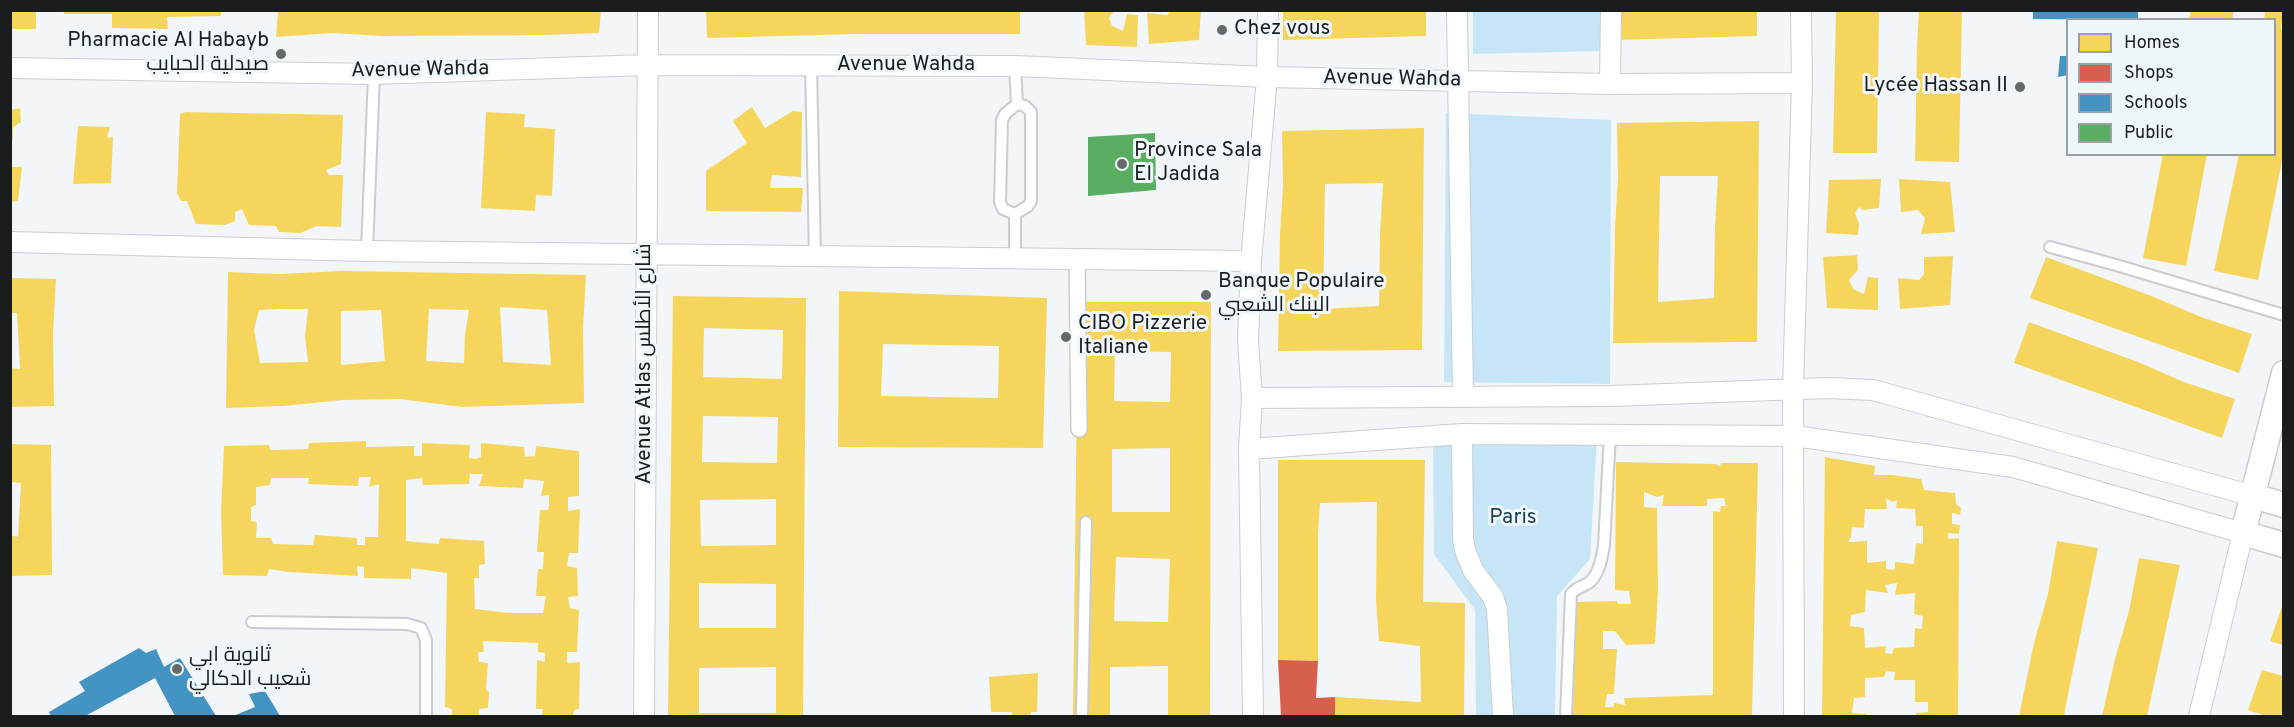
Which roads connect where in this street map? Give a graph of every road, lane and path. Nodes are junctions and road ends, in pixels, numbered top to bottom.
1 (648, 10) edge
2 (1268, 10) edge
3 (1457, 10) edge
4 (1611, 10) edge
5 (1801, 10) edge
6 (647, 65) junction
7 (811, 66) junction
8 (1015, 66) junction
9 (10, 68) edge
10 (374, 74) junction
11 (1266, 77) junction
12 (1458, 81) junction
13 (1802, 83) junction
14 (1610, 84) junction
15 (1017, 105) junction
16 (1015, 214) junction
17 (10, 242) edge
18 (2050, 247) dead end
19 (367, 251) junction
20 (646, 253) junction
21 (815, 255) junction
22 (1015, 257) junction
23 (1077, 258) junction
24 (1251, 261) junction
25 (2283, 315) edge
26 (2283, 374) edge
27 (1793, 389) junction
28 (1463, 396) junction
29 (1252, 398) junction
30 (1079, 429) dead end
31 (1462, 434) junction
32 (1610, 434) junction
33 (1795, 436) junction
34 (1249, 449) junction
35 (2253, 496) junction
36 (2283, 505) edge
37 (1086, 522) dead end
38 (2243, 533) junction
39 (2283, 545) edge
40 (252, 622) dead end
41 (426, 717) edge
42 (644, 717) edge
43 (1082, 717) edge
44 (1253, 717) edge
45 (1503, 717) edge
46 (1566, 717) edge
47 (1794, 717) edge
48 (2199, 717) edge

1 - 6 street, Avenue Atlas شارع الأطلس
2 - 11 street
3 - 12 street
4 - 14 street
5 - 13 street
6 - 7 street, Avenue Wahda
6 - 10 street, Avenue Wahda
6 - 20 street, Avenue Atlas شارع الأطلس
7 - 8 street, Avenue Wahda
7 - 21 lane
8 - 11 street, Avenue Wahda
8 - 15 lane
9 - 10 street, Avenue Wahda
10 - 19 lane
11 - 12 street, Avenue Wahda
11 - 24 street
12 - 14 street, Avenue Wahda
12 - 28 street
13 - 14 street, Avenue Wahda
13 - 27 street
15 - 16 lane
15 - 16 lane
16 - 22 lane
17 - 19 street
18 - 25 lane
19 - 20 street
20 - 21 street
20 - 42 street, Avenue Atlas شارع الأطلس
21 - 22 street
22 - 23 street
23 - 24 street
23 - 30 street
24 - 29 street
26 - 35 street
27 - 28 street
27 - 33 street
27 - 35 street
28 - 29 street
29 - 34 street
31 - 32 street
31 - 34 street
31 - 45 street
32 - 33 street
32 - 46 lane
33 - 38 street
33 - 47 street
34 - 44 street
35 - 36 street
35 - 38 street
37 - 43 lane
38 - 39 street
38 - 48 street
40 - 41 lane

